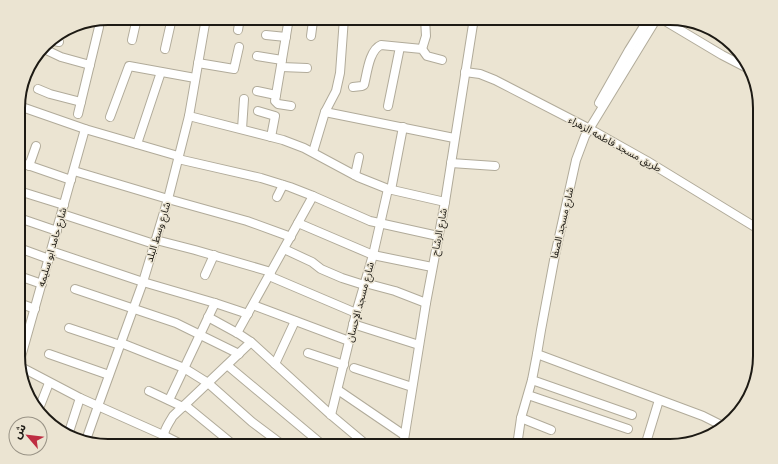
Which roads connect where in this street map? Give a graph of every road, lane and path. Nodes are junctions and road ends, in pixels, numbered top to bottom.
1 (135, 25) edge
2 (170, 25) edge
3 (202, 25) edge
4 (239, 25) edge
5 (288, 25) edge
6 (313, 25) edge
7 (343, 25) edge
8 (425, 25) edge
9 (473, 25) edge
10 (645, 25) edge
11 (652, 25) edge
12 (672, 25) edge
13 (99, 28) dead end
14 (238, 30) dead end
15 (266, 35) dead end
16 (311, 36) dead end
17 (286, 37) junction
18 (132, 40) dead end
19 (238, 47) dead end
20 (400, 47) junction
21 (422, 48) junction
22 (165, 49) dead end
23 (48, 51) edge
24 (257, 56) dead end
25 (442, 60) dead end
26 (198, 63) junction
27 (90, 64) junction
28 (282, 64) junction
29 (741, 66) edge
30 (306, 68) dead end
31 (161, 72) junction
32 (465, 72) junction
33 (196, 78) junction
34 (353, 87) dead end
35 (38, 88) dead end
36 (257, 91) dead end
37 (276, 95) junction
38 (244, 99) dead end
39 (81, 102) junction
40 (291, 106) dead end
41 (388, 106) dead end
42 (25, 108) edge
43 (258, 111) dead end
44 (325, 112) junction
45 (78, 114) dead end
46 (189, 116) junction
47 (110, 117) dead end
48 (403, 127) junction
49 (587, 128) junction
50 (85, 129) junction
51 (242, 129) junction
52 (271, 136) junction
53 (454, 138) junction
54 (137, 144) junction
55 (36, 146) dead end
56 (312, 152) junction
57 (359, 157) dead end
58 (178, 158) junction
59 (450, 163) junction
60 (25, 164) edge
61 (29, 166) junction
62 (495, 166) dead end
63 (74, 171) junction
64 (355, 175) junction
65 (71, 180) junction
66 (283, 185) junction
67 (389, 190) junction
68 (25, 193) edge
69 (313, 196) junction
70 (277, 197) dead end
71 (168, 199) junction
72 (444, 202) junction
73 (63, 210) junction
74 (25, 220) edge
75 (298, 223) junction
76 (380, 224) junction
77 (753, 226) edge
78 (57, 231) junction
79 (438, 236) junction
80 (290, 237) junction
81 (155, 242) junction
82 (25, 249) edge
83 (284, 249) junction
84 (50, 255) junction
85 (214, 255) junction
86 (373, 255) junction
87 (432, 267) junction
88 (270, 274) junction
89 (204, 275) dead end
90 (25, 278) edge
91 (143, 282) junction
92 (42, 284) junction
93 (364, 284) junction
94 (75, 289) dead end
95 (215, 303) junction
96 (426, 303) junction
97 (25, 305) edge
98 (253, 305) junction
99 (134, 308) junction
100 (35, 309) junction
101 (356, 313) junction
102 (248, 314) junction
103 (208, 317) junction
104 (295, 321) junction
105 (353, 324) junction
106 (69, 328) dead end
107 (238, 333) junction
108 (27, 334) joint
109 (200, 334) junction
110 (349, 341) junction
111 (25, 342) edge
112 (251, 342) junction
113 (120, 344) junction
114 (419, 345) junction
115 (308, 353) dead end
116 (49, 354) dead end
117 (239, 354) junction
118 (538, 354) junction
119 (275, 364) junction
120 (227, 365) junction
121 (344, 365) junction
122 (184, 368) junction
123 (354, 368) dead end
124 (26, 369) edge
125 (109, 375) junction
126 (532, 380) junction
127 (49, 383) junction
128 (208, 383) junction
129 (412, 387) junction
130 (338, 390) junction
131 (150, 391) dead end
132 (528, 395) junction
133 (80, 398) junction
134 (169, 400) junction
135 (659, 400) junction
136 (41, 404) edge
137 (98, 406) junction
138 (184, 406) junction
139 (331, 415) junction
140 (632, 415) dead end
141 (521, 418) junction
142 (718, 424) edge
143 (628, 429) dead end
144 (70, 430) edge
145 (551, 430) dead end
146 (163, 435) junction
147 (404, 435) junction
148 (87, 436) edge
149 (163, 439) edge
150 (171, 439) edge
151 (226, 439) edge
152 (275, 439) edge
153 (316, 439) edge
154 (357, 439) edge
155 (404, 439) edge
156 (518, 439) edge
157 (647, 439) edge

1 - 18 street
2 - 22 street
3 - 26 street, شارع وسط البلد
4 - 14 street
5 - 17 street
6 - 16 street
7 - 44 street
8 - 21 street
9 - 32 street, شارع الرشاح
10 - 49 street, شارع مسجد الصفا
11 - 49 street, شارع مسجد الصفا
12 - 29 street
13 - 27 street
15 - 17 street
17 - 28 street
19 - 26 street
20 - 21 street
20 - 34 street
20 - 41 street
21 - 25 street
23 - 27 street
24 - 28 street
26 - 33 street, شارع وسط البلد
27 - 39 street
28 - 30 street
28 - 37 street
31 - 33 street
31 - 47 street
31 - 54 street
32 - 49 street, طريق مسجد فاطمه الزهراء
32 - 53 street, شارع الرشاح
33 - 46 street, شارع وسط البلد
35 - 39 street
36 - 37 street
37 - 40 street
38 - 51 street
39 - 45 street
42 - 50 street
43 - 52 street
44 - 48 street
44 - 56 street
46 - 51 street
46 - 58 street, شارع وسط البلد
48 - 53 street
48 - 67 street, شارع مسجد الإحسان
49 - 77 street, طريق مسجد فاطمه الزهراء
49 - 118 street, شارع مسجد الصفا
50 - 54 street
50 - 63 street, شارع حامد ابو سليمه
51 - 52 street
52 - 56 street
53 - 59 street, شارع الرشاح
54 - 58 street
55 - 61 street
56 - 64 street
57 - 64 street
58 - 66 street
58 - 71 street, شارع وسط البلد
59 - 62 street
59 - 72 street, شارع الرشاح
60 - 61 street
61 - 65 street
63 - 65 street, شارع حامد ابو سليمه
63 - 71 street
64 - 67 street
65 - 73 street, شارع حامد ابو سليمه
66 - 69 street
66 - 70 street
67 - 72 street
67 - 76 street, شارع مسجد الإحسان
68 - 73 street
69 - 75 street
69 - 76 street
71 - 80 street
71 - 81 street, شارع وسط البلد
72 - 79 street, شارع الرشاح
73 - 78 street, شارع حامد ابو سليمه
73 - 81 street
74 - 78 street
75 - 80 street
75 - 86 street
76 - 79 street
76 - 86 street, شارع مسجد الإحسان
78 - 84 street, شارع حامد ابو سليمه
79 - 87 street, شارع الرشاح
80 - 83 street
81 - 85 street
81 - 91 street, شارع وسط البلد
82 - 84 street
83 - 88 street
83 - 93 street
84 - 91 street
84 - 92 street, شارع حامد ابو سليمه
85 - 88 street
85 - 89 street
86 - 87 street
86 - 93 street, شارع مسجد الإحسان
87 - 96 street, شارع الرشاح
88 - 98 street
88 - 101 street
90 - 92 street
91 - 95 street
91 - 99 street, شارع وسط البلد
92 - 100 street, شارع حامد ابو سليمه
93 - 96 street
93 - 101 street, شارع مسجد الإحسان
94 - 99 street
95 - 102 street
95 - 103 street
96 - 114 street, شارع الرشاح
97 - 100 street
98 - 102 street
98 - 104 street
99 - 109 street
99 - 113 street, شارع وسط البلد
100 - 108 street, شارع حامد ابو سليمه
101 - 105 street, شارع مسجد الإحسان
102 - 107 street
103 - 107 street
103 - 109 street
104 - 110 street
104 - 119 street
105 - 110 street, شارع مسجد الإحسان
105 - 114 street
106 - 113 street
107 - 112 street
108 - 111 street, شارع حامد ابو سليمه
109 - 117 street
109 - 122 street
110 - 121 street, شارع مسجد الإحسان
112 - 117 street
112 - 119 street
113 - 122 street
113 - 125 street, شارع وسط البلد
114 - 129 street, شارع الرشاح
115 - 121 street
116 - 125 street
117 - 120 street
118 - 126 street, شارع مسجد الصفا
118 - 135 street
119 - 139 street
120 - 128 street
120 - 153 street
121 - 130 street, شارع مسجد الإحسان
122 - 128 street
122 - 134 street
123 - 129 street
124 - 127 street
125 - 137 street, شارع وسط البلد
126 - 132 street, شارع مسجد الصفا
126 - 140 street
127 - 133 street
127 - 136 street
128 - 138 street
128 - 152 street
129 - 147 street, شارع الرشاح
130 - 139 street, شارع مسجد الإحسان
130 - 147 street
131 - 134 street
132 - 141 street, شارع مسجد الصفا
132 - 143 street
133 - 137 street
133 - 144 street
134 - 138 street
135 - 142 street
135 - 157 street
137 - 146 street
137 - 148 street, شارع وسط البلد
138 - 146 street
138 - 151 street
139 - 154 street
141 - 145 street
141 - 156 street, شارع مسجد الصفا
146 - 149 street
146 - 150 street
147 - 155 street, شارع الرشاح

